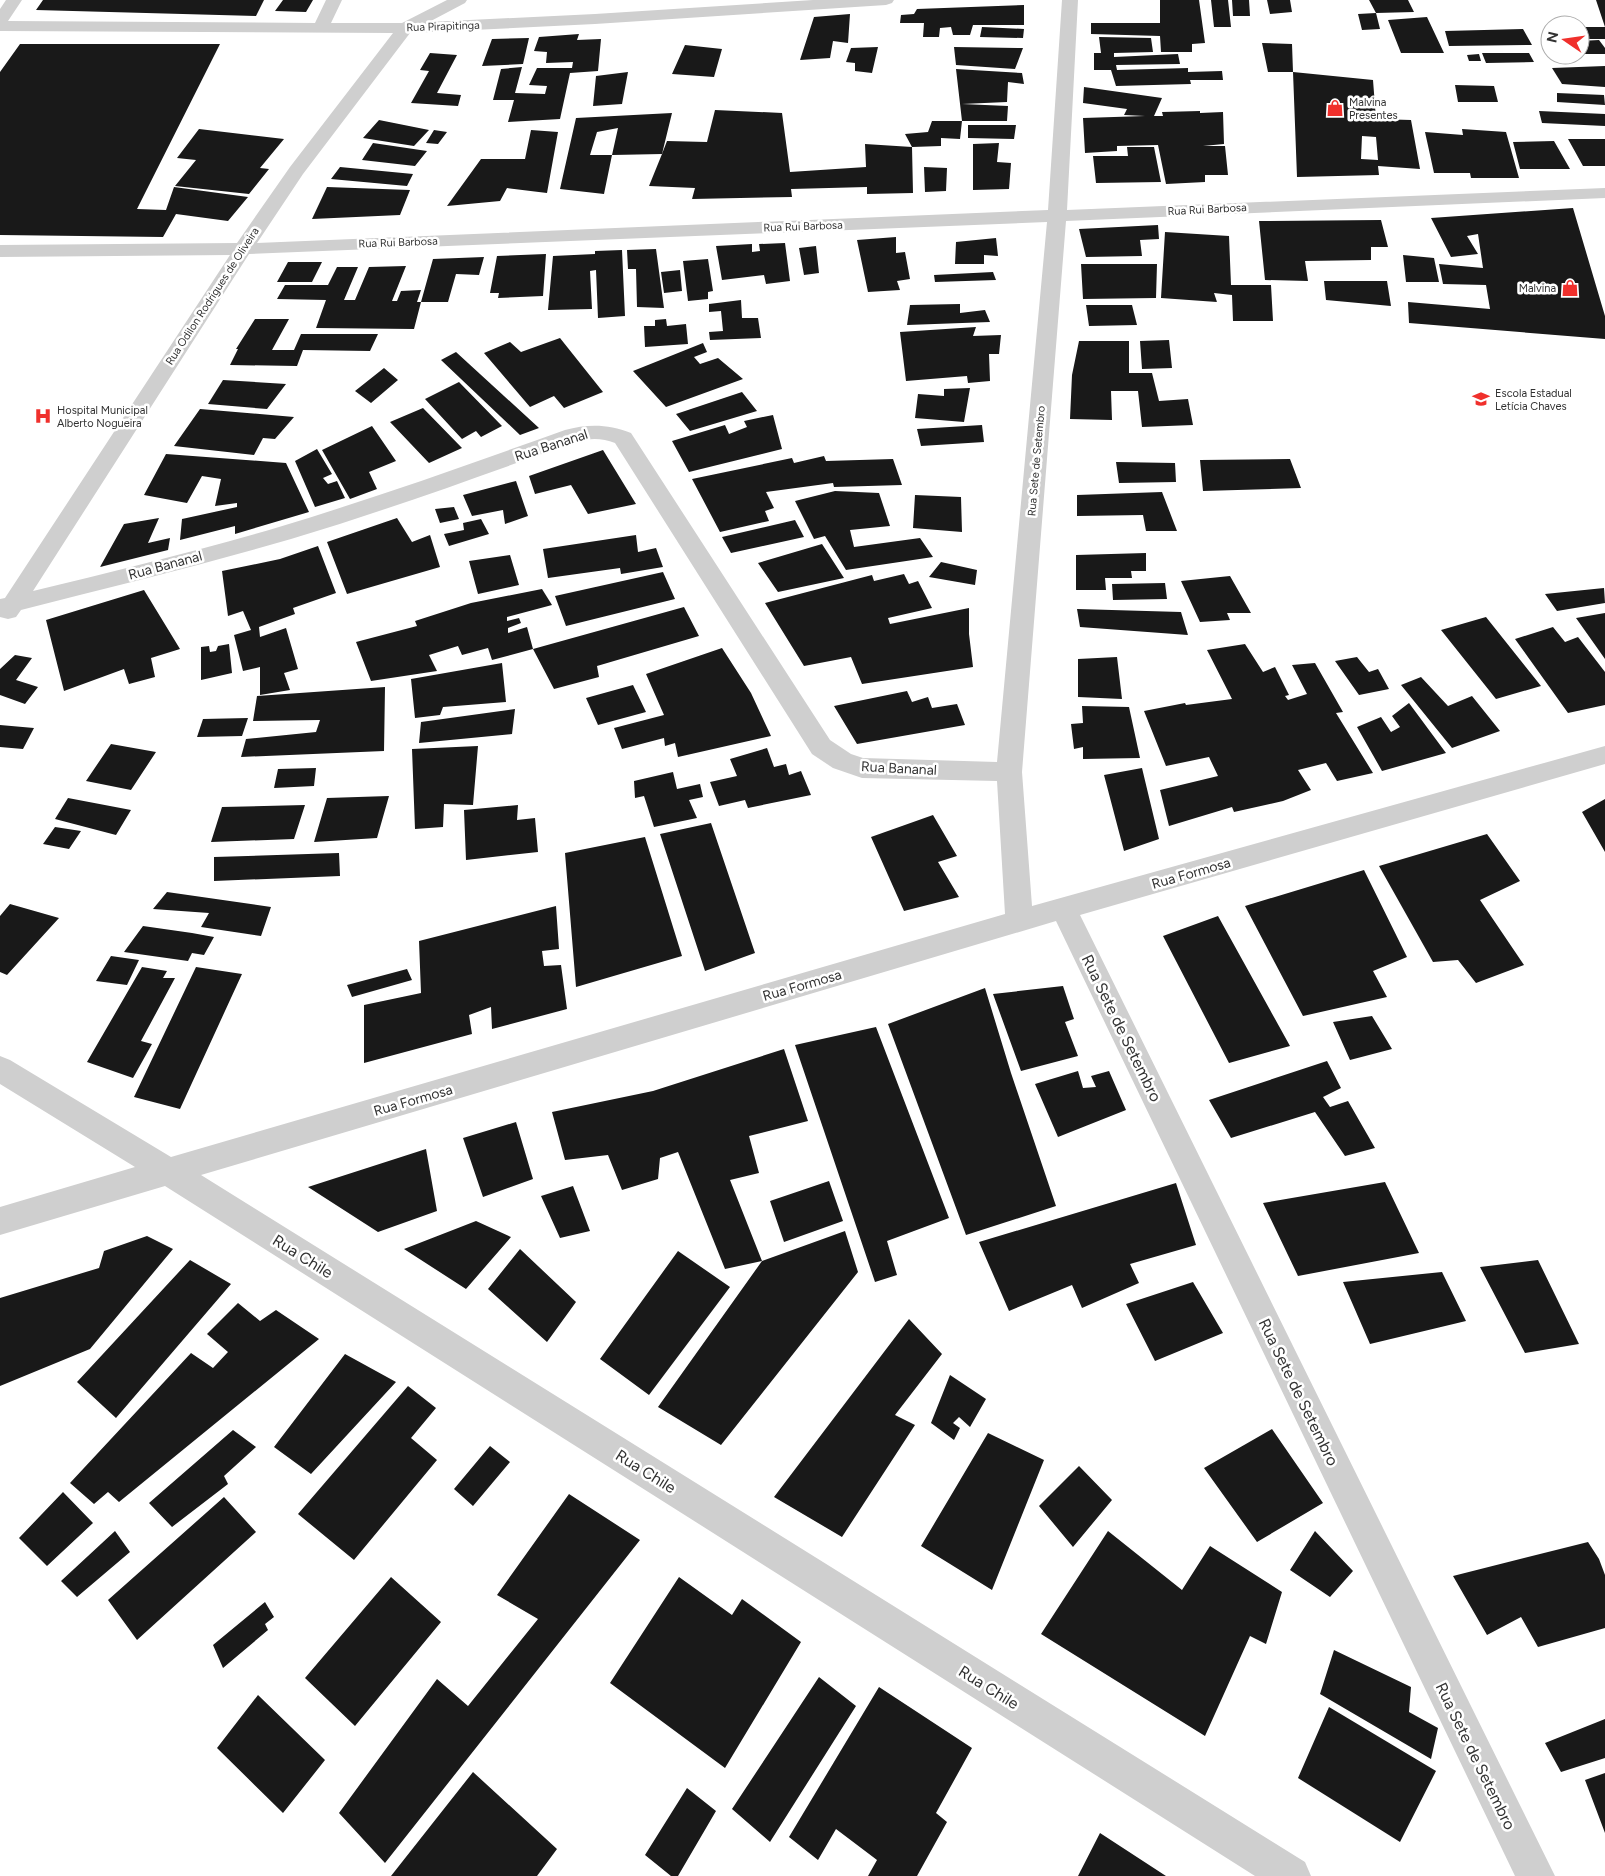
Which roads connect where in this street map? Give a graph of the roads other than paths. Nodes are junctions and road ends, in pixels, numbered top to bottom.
1 (14, 0) edge
2 (334, 0) edge
3 (459, 0) edge
4 (886, 0) edge
5 (1070, 0) edge
6 (0, 21) edge
7 (0, 26) edge
8 (320, 28) junction
9 (405, 28) junction
10 (1605, 193) edge
11 (1057, 215) junction
12 (243, 249) junction
13 (0, 251) edge
14 (6, 605) edge
15 (0, 624) edge
16 (1605, 755) edge
17 (1009, 772) junction
18 (1064, 909) junction
19 (1019, 921) junction
20 (0, 1069) edge
21 (169, 1172) junction
22 (0, 1221) edge
23 (1292, 1876) edge
24 (1534, 1876) edge

1 - 6 street
2 - 8 street
3 - 9 street, Rua Odilon Rodrigues de Oliveira
4 - 9 street, Rua Pirapitinga
5 - 11 street, Rua Sete de Setembro
7 - 8 street, Rua Pirapitinga
8 - 9 street, Rua Pirapitinga
9 - 12 street, Rua Odilon Rodrigues de Oliveira
10 - 11 street, Rua Rui Barbosa
11 - 12 street, Rua Rui Barbosa
11 - 17 street, Rua Sete de Setembro
12 - 13 street, Rua Rui Barbosa
12 - 14 street, Rua Odilon Rodrigues de Oliveira
14 - 15 street, Rua Odilon Rodrigues de Oliveira
14 - 17 street, Rua Bananal
16 - 18 street, Rua Formosa
17 - 19 street, Rua Sete de Setembro
18 - 19 street, Rua Formosa
18 - 24 street, Rua Sete de Setembro
19 - 21 street, Rua Formosa
20 - 21 street, Rua Chile
21 - 22 street, Rua Formosa
21 - 23 street, Rua Chile

